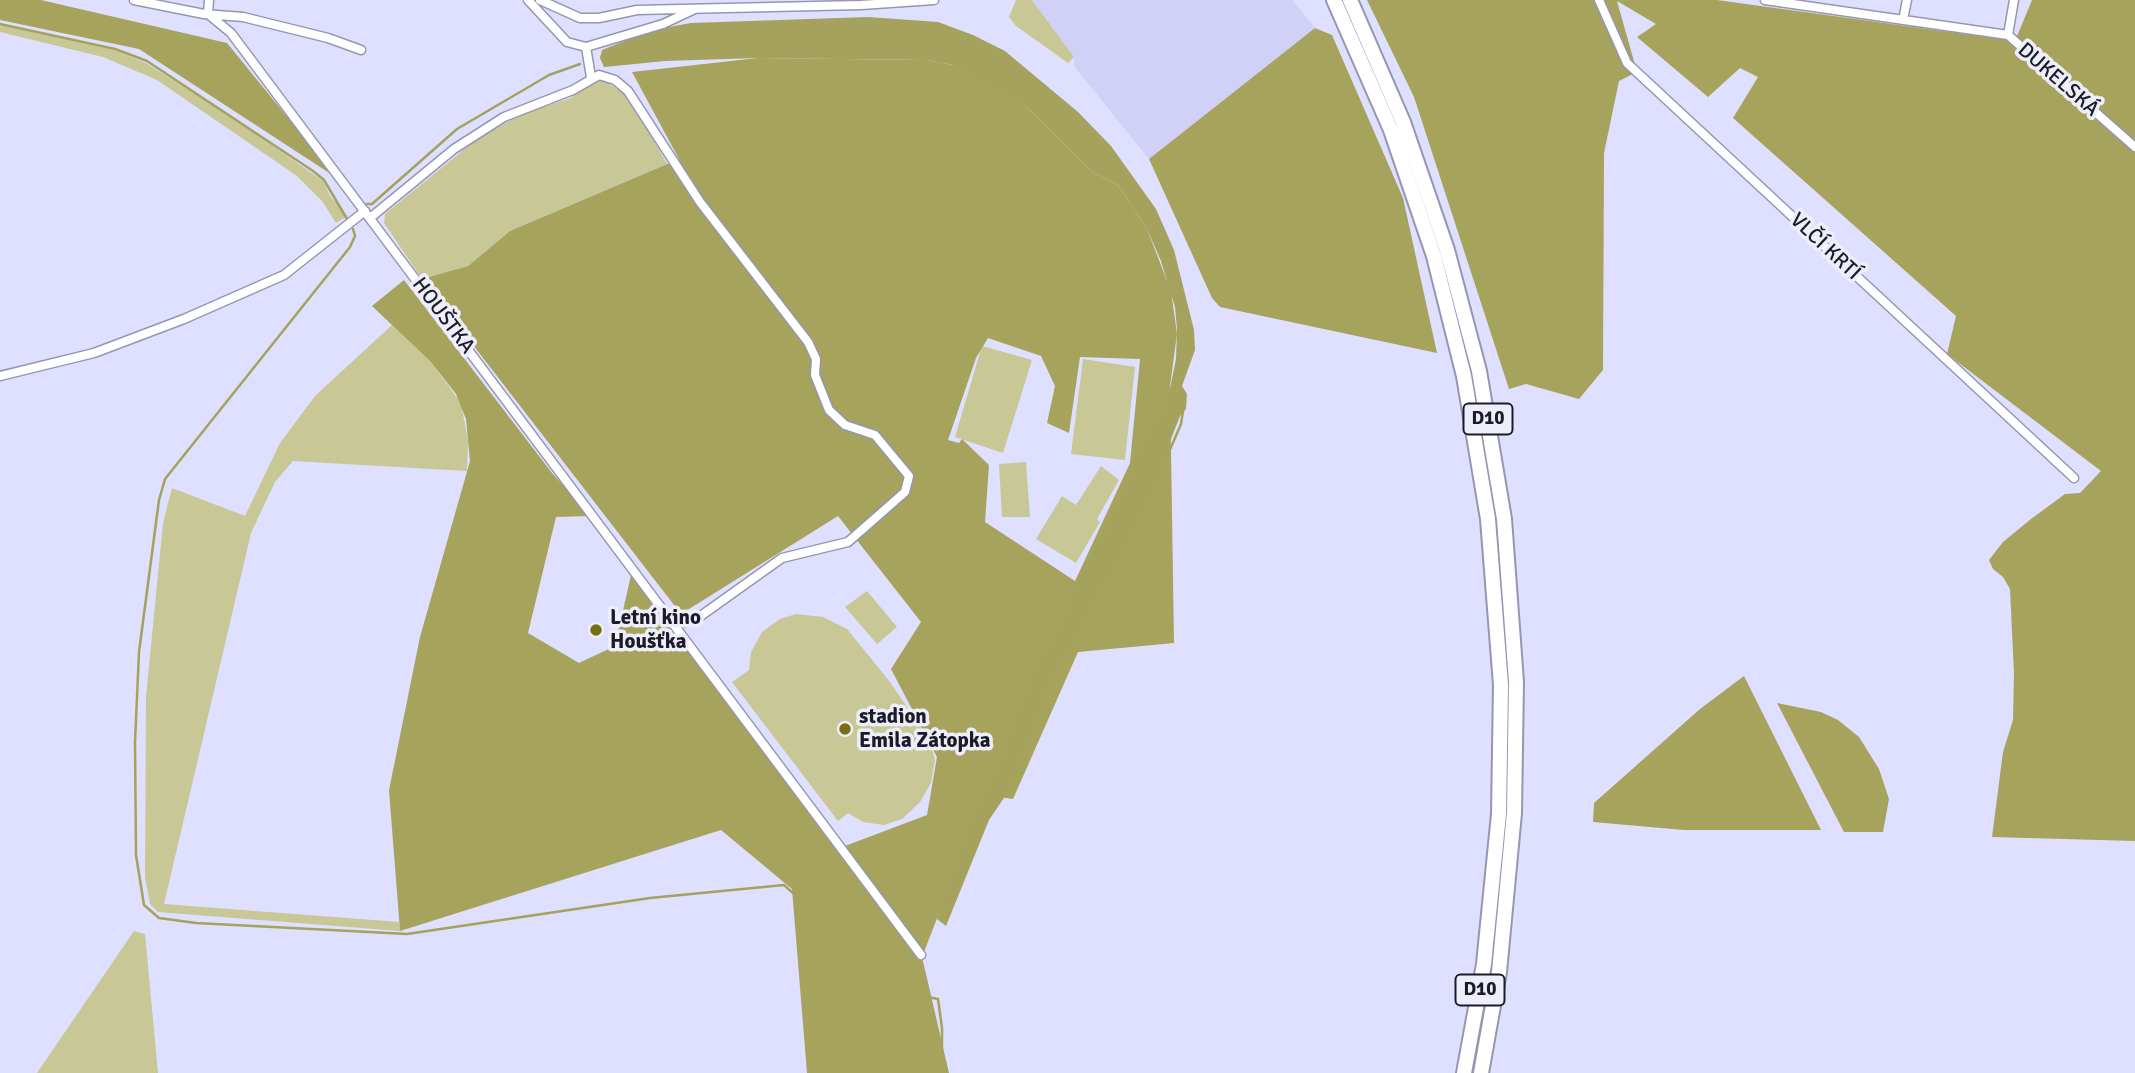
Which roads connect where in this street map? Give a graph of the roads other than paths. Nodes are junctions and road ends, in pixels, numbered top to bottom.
1 (134, 0) edge
2 (209, 0) edge
3 (528, 0) edge
4 (540, 0) edge
5 (934, 0) edge
6 (1334, 0) edge
7 (1350, 0) edge
8 (1599, 0) edge
9 (1765, 0) edge
10 (1906, 0) edge
11 (2014, 0) edge
12 (698, 8) junction
13 (208, 14) junction
14 (1903, 19) junction
15 (2008, 35) junction
16 (586, 47) junction
17 (361, 50) dead end
18 (591, 77) junction
19 (2135, 147) edge
20 (368, 215) junction
21 (0, 376) edge
22 (2074, 478) dead end
23 (673, 624) junction
24 (1504, 858) junction
25 (921, 955) dead end
26 (1464, 1073) edge
27 (1481, 1073) edge

1 - 13 street
2 - 13 street
3 - 16 street
4 - 12 street
5 - 12 street
6 - 24 highway, D10
7 - 24 highway, D10
8 - 22 street, VLČÍ KRTÍ
9 - 14 street, DUKELSKÁ
10 - 14 street
11 - 15 street
12 - 16 street
13 - 17 street
13 - 20 street, HOUŠTKA
14 - 15 street, DUKELSKÁ
15 - 19 street, DUKELSKÁ
16 - 18 street
18 - 20 street
18 - 23 street
20 - 21 street
20 - 23 street, HOUŠTKA
23 - 25 street, HOUŠTKA
24 - 26 highway, D10
24 - 27 highway, D10

